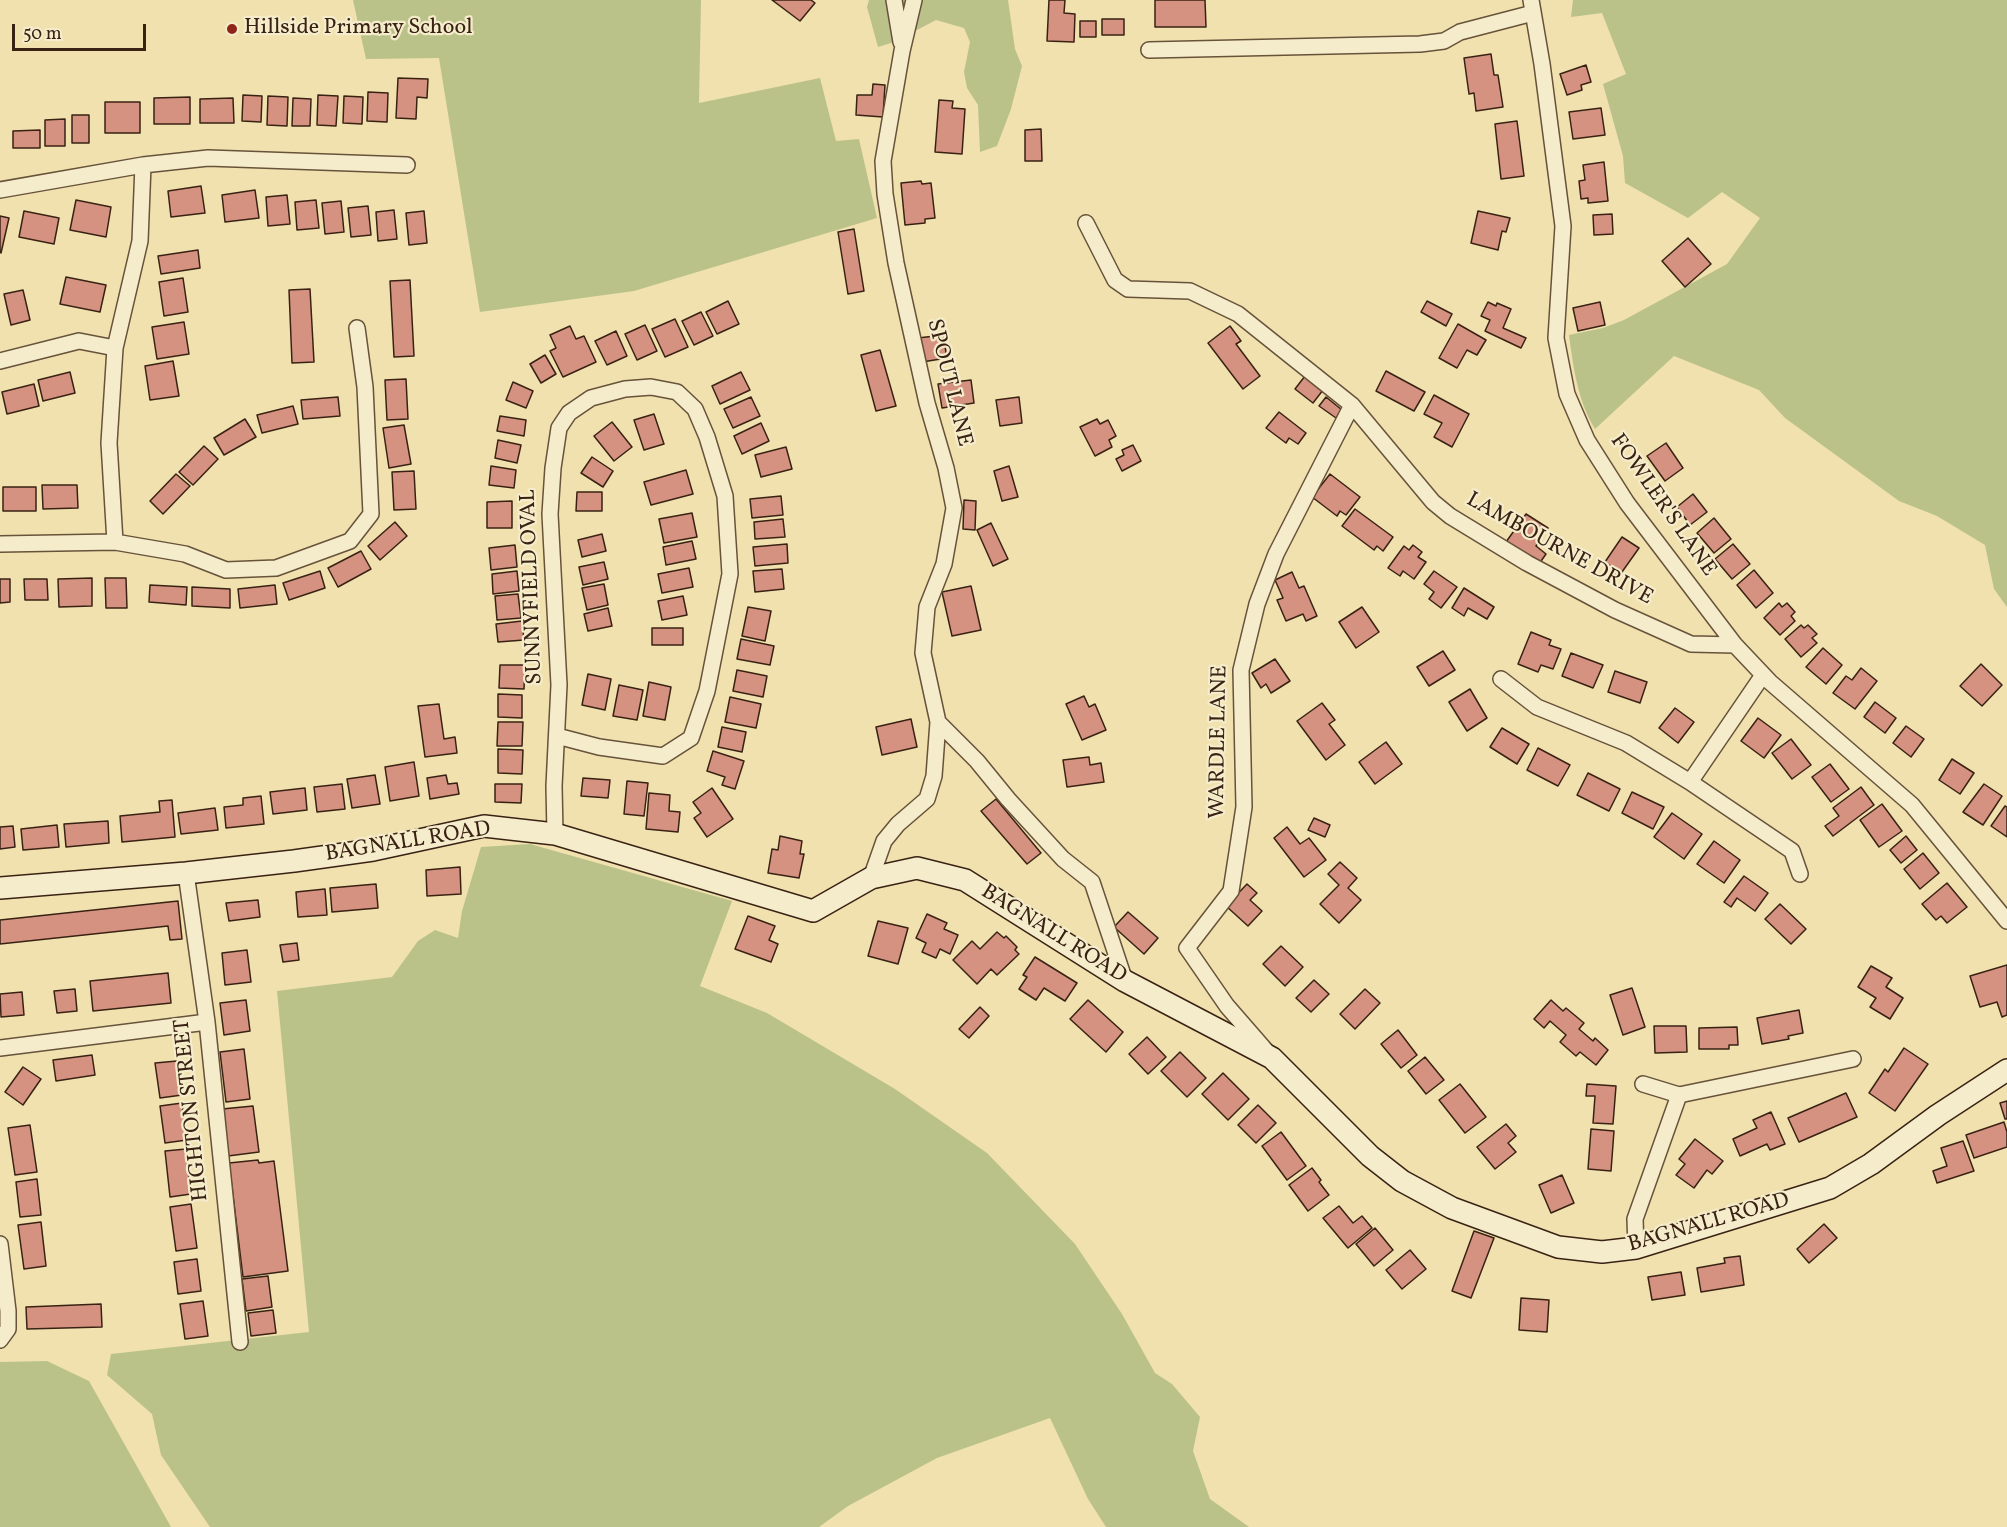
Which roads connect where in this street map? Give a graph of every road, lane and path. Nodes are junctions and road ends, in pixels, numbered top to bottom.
1 (894, 0) edge
2 (914, 0) edge
3 (1532, 7) edge
4 (1149, 50) dead end
5 (902, 51) junction
6 (142, 165) junction
7 (407, 165) dead end
8 (0, 190) edge
9 (1086, 223) dead end
10 (357, 328) dead end
11 (115, 348) junction
12 (0, 361) edge
13 (1352, 405) junction
14 (115, 542) junction
15 (0, 543) edge
16 (1735, 645) junction
17 (1764, 675) junction
18 (1501, 679) dead end
19 (938, 722) junction
20 (556, 736) junction
21 (1690, 782) junction
22 (555, 834) junction
23 (186, 873) junction
24 (1800, 874) dead end
25 (871, 878) junction
26 (0, 888) edge
27 (2007, 921) edge
28 (1125, 981) junction
29 (207, 1022) junction
30 (0, 1048) edge
31 (1272, 1058) junction
32 (1853, 1059) dead end
33 (2007, 1070) edge
34 (1643, 1084) dead end
35 (1679, 1095) junction
36 (0, 1244) edge
37 (1636, 1248) junction
38 (0, 1340) edge
39 (240, 1342) dead end

1 - 5 street
2 - 5 street, SPOUT LANE
3 - 4 street
3 - 16 street, FOWLER'S LANE
5 - 19 street, SPOUT LANE
6 - 7 street
6 - 8 street
6 - 11 street
9 - 13 street, LAMBOURNE DRIVE
10 - 14 street
11 - 12 street
11 - 14 street
13 - 16 street, LAMBOURNE DRIVE
13 - 31 street, WARDLE LANE
14 - 15 street
16 - 17 street, FOWLER'S LANE
17 - 21 street
17 - 27 street, FOWLER'S LANE
18 - 21 street
19 - 25 street, SPOUT LANE
19 - 28 street
20 - 20 street, SUNNYFIELD OVAL
20 - 22 street, SUNNYFIELD OVAL
21 - 24 street
22 - 23 street, BAGNALL ROAD
22 - 25 street, BAGNALL ROAD
23 - 26 street, BAGNALL ROAD
23 - 29 street, HIGHTON STREET
25 - 28 street, BAGNALL ROAD
28 - 31 street, BAGNALL ROAD
29 - 30 street
29 - 39 street, HIGHTON STREET
31 - 37 street, BAGNALL ROAD
32 - 35 street
33 - 37 street, BAGNALL ROAD
34 - 35 street
35 - 37 street
36 - 38 street

